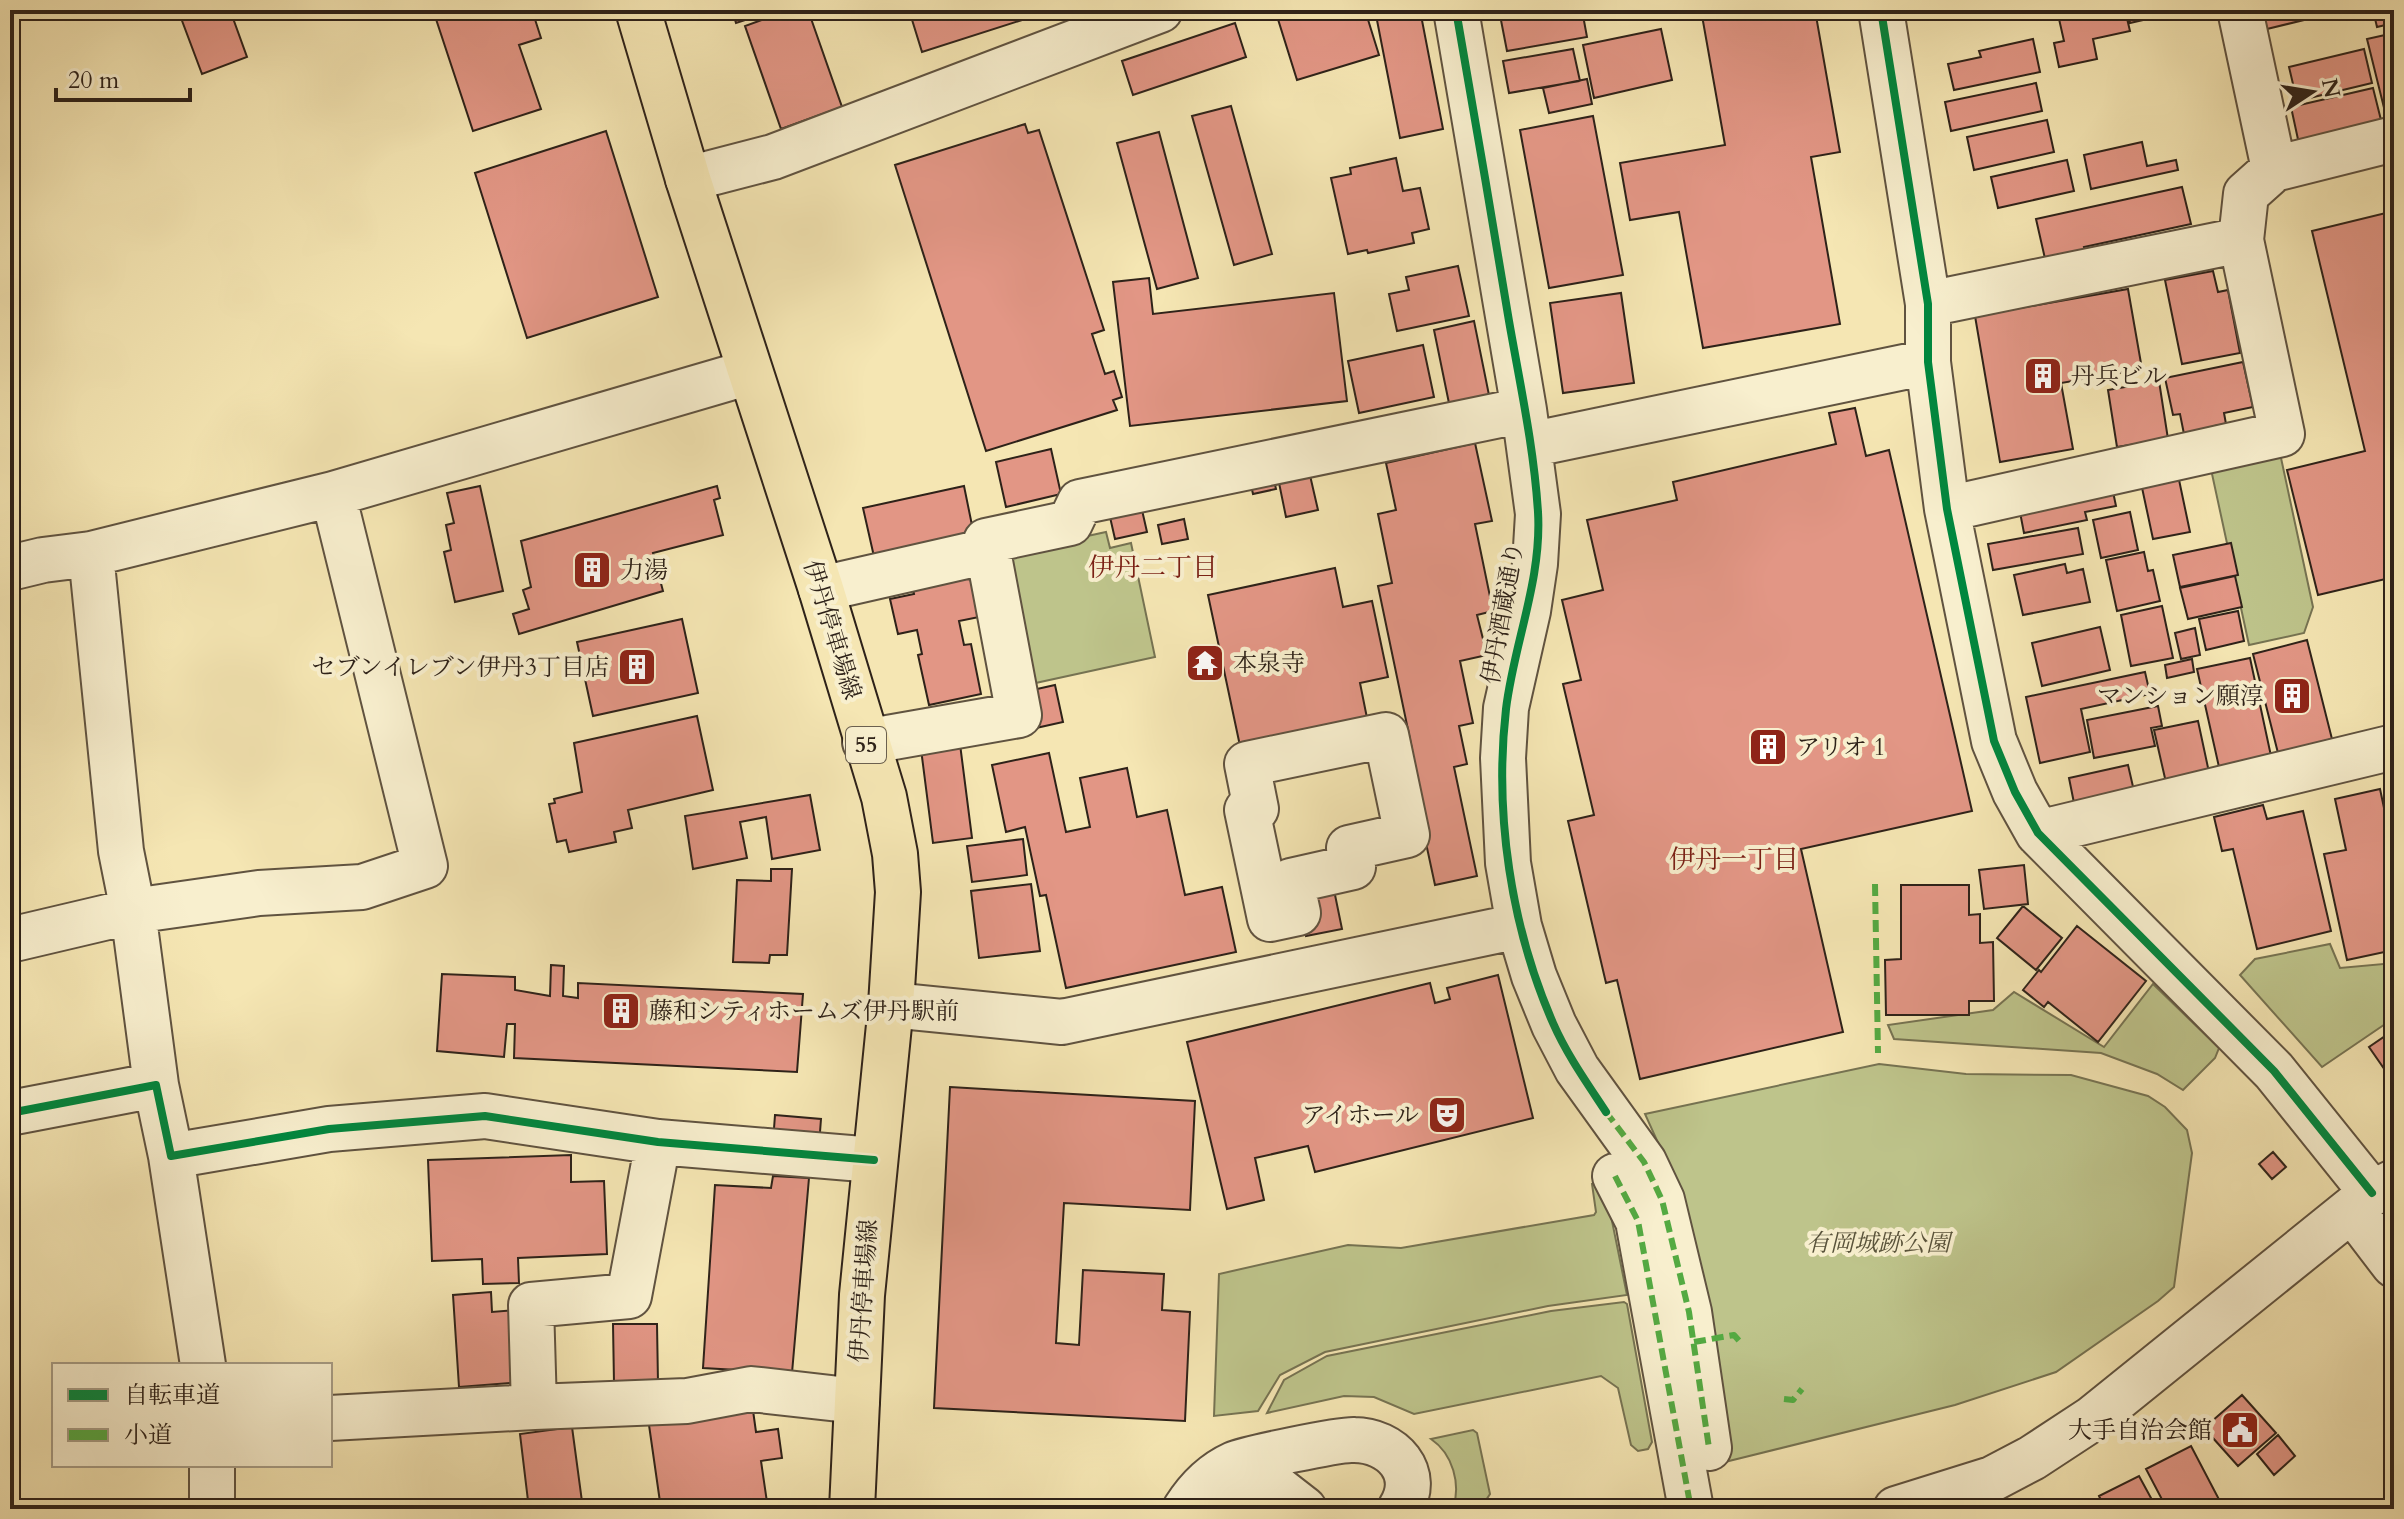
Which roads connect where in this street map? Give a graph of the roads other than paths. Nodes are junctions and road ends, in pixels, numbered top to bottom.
1 (638, 10) edge
2 (1160, 10) edge
3 (1456, 10) edge
4 (1881, 10) edge
5 (2240, 10) edge
6 (2394, 139) edge
7 (2274, 169) junction
8 (688, 179) junction
9 (2241, 240) junction
10 (1928, 304) junction
11 (1928, 362) junction
12 (750, 372) junction
13 (1527, 428) junction
14 (333, 494) junction
15 (1947, 509) junction
16 (988, 551) junction
17 (91, 554) junction
18 (10, 568) edge
19 (821, 589) junction
20 (1386, 735) joint
21 (865, 742) junction
22 (2394, 747) edge
23 (2038, 833) junction
24 (133, 911) junction
25 (1519, 926) junction
26 (10, 940) edge
27 (891, 1005) junction
28 (156, 1085) junction
29 (10, 1113) edge
30 (658, 1142) junction
31 (171, 1156) junction
32 (874, 1160) junction
33 (1615, 1176) dead end
34 (2373, 1195) edge
35 (2394, 1265) edge
36 (203, 1363) edge
37 (857, 1401) junction
38 (534, 1407) junction
39 (332, 1418) edge
40 (1709, 1448) dead end
41 (212, 1467) edge
42 (1218, 1475) junction
43 (212, 1509) edge
44 (852, 1509) edge
45 (1185, 1509) edge
46 (1304, 1509) edge
47 (1400, 1509) edge
48 (1691, 1509) edge
49 (1896, 1509) edge

1 - 8 main road, 伊丹停車場線 / 55
2 - 8 street
3 - 13 street, 伊丹酒蔵通り
4 - 10 street
5 - 7 street
6 - 7 street
7 - 9 street
8 - 12 main road, 伊丹停車場線 / 55
9 - 10 street
9 - 15 street
10 - 11 street
11 - 13 street
11 - 15 street
12 - 14 street
12 - 19 main road, 伊丹停車場線 / 55
13 - 16 street
13 - 25 street, 伊丹酒蔵通り
14 - 17 street
14 - 24 street
15 - 23 street
16 - 19 street
16 - 21 street
17 - 18 street
17 - 24 street
19 - 21 main road, 伊丹停車場線 / 55
20 - 20 street
21 - 27 main road, 伊丹停車場線 / 55
22 - 23 street
23 - 34 street
24 - 26 street
24 - 28 street
25 - 27 street
25 - 40 street, 伊丹酒蔵通り
27 - 32 main road, 伊丹停車場線 / 55
28 - 29 street
28 - 31 street
30 - 31 street
30 - 32 street
30 - 38 street
31 - 36 street
32 - 37 main road, 伊丹停車場線 / 55
33 - 48 street
34 - 35 street
34 - 49 street
37 - 38 street
37 - 44 main road, 伊丹停車場線 / 55
38 - 39 street
41 - 43 street
42 - 45 street
42 - 46 street
42 - 47 street

